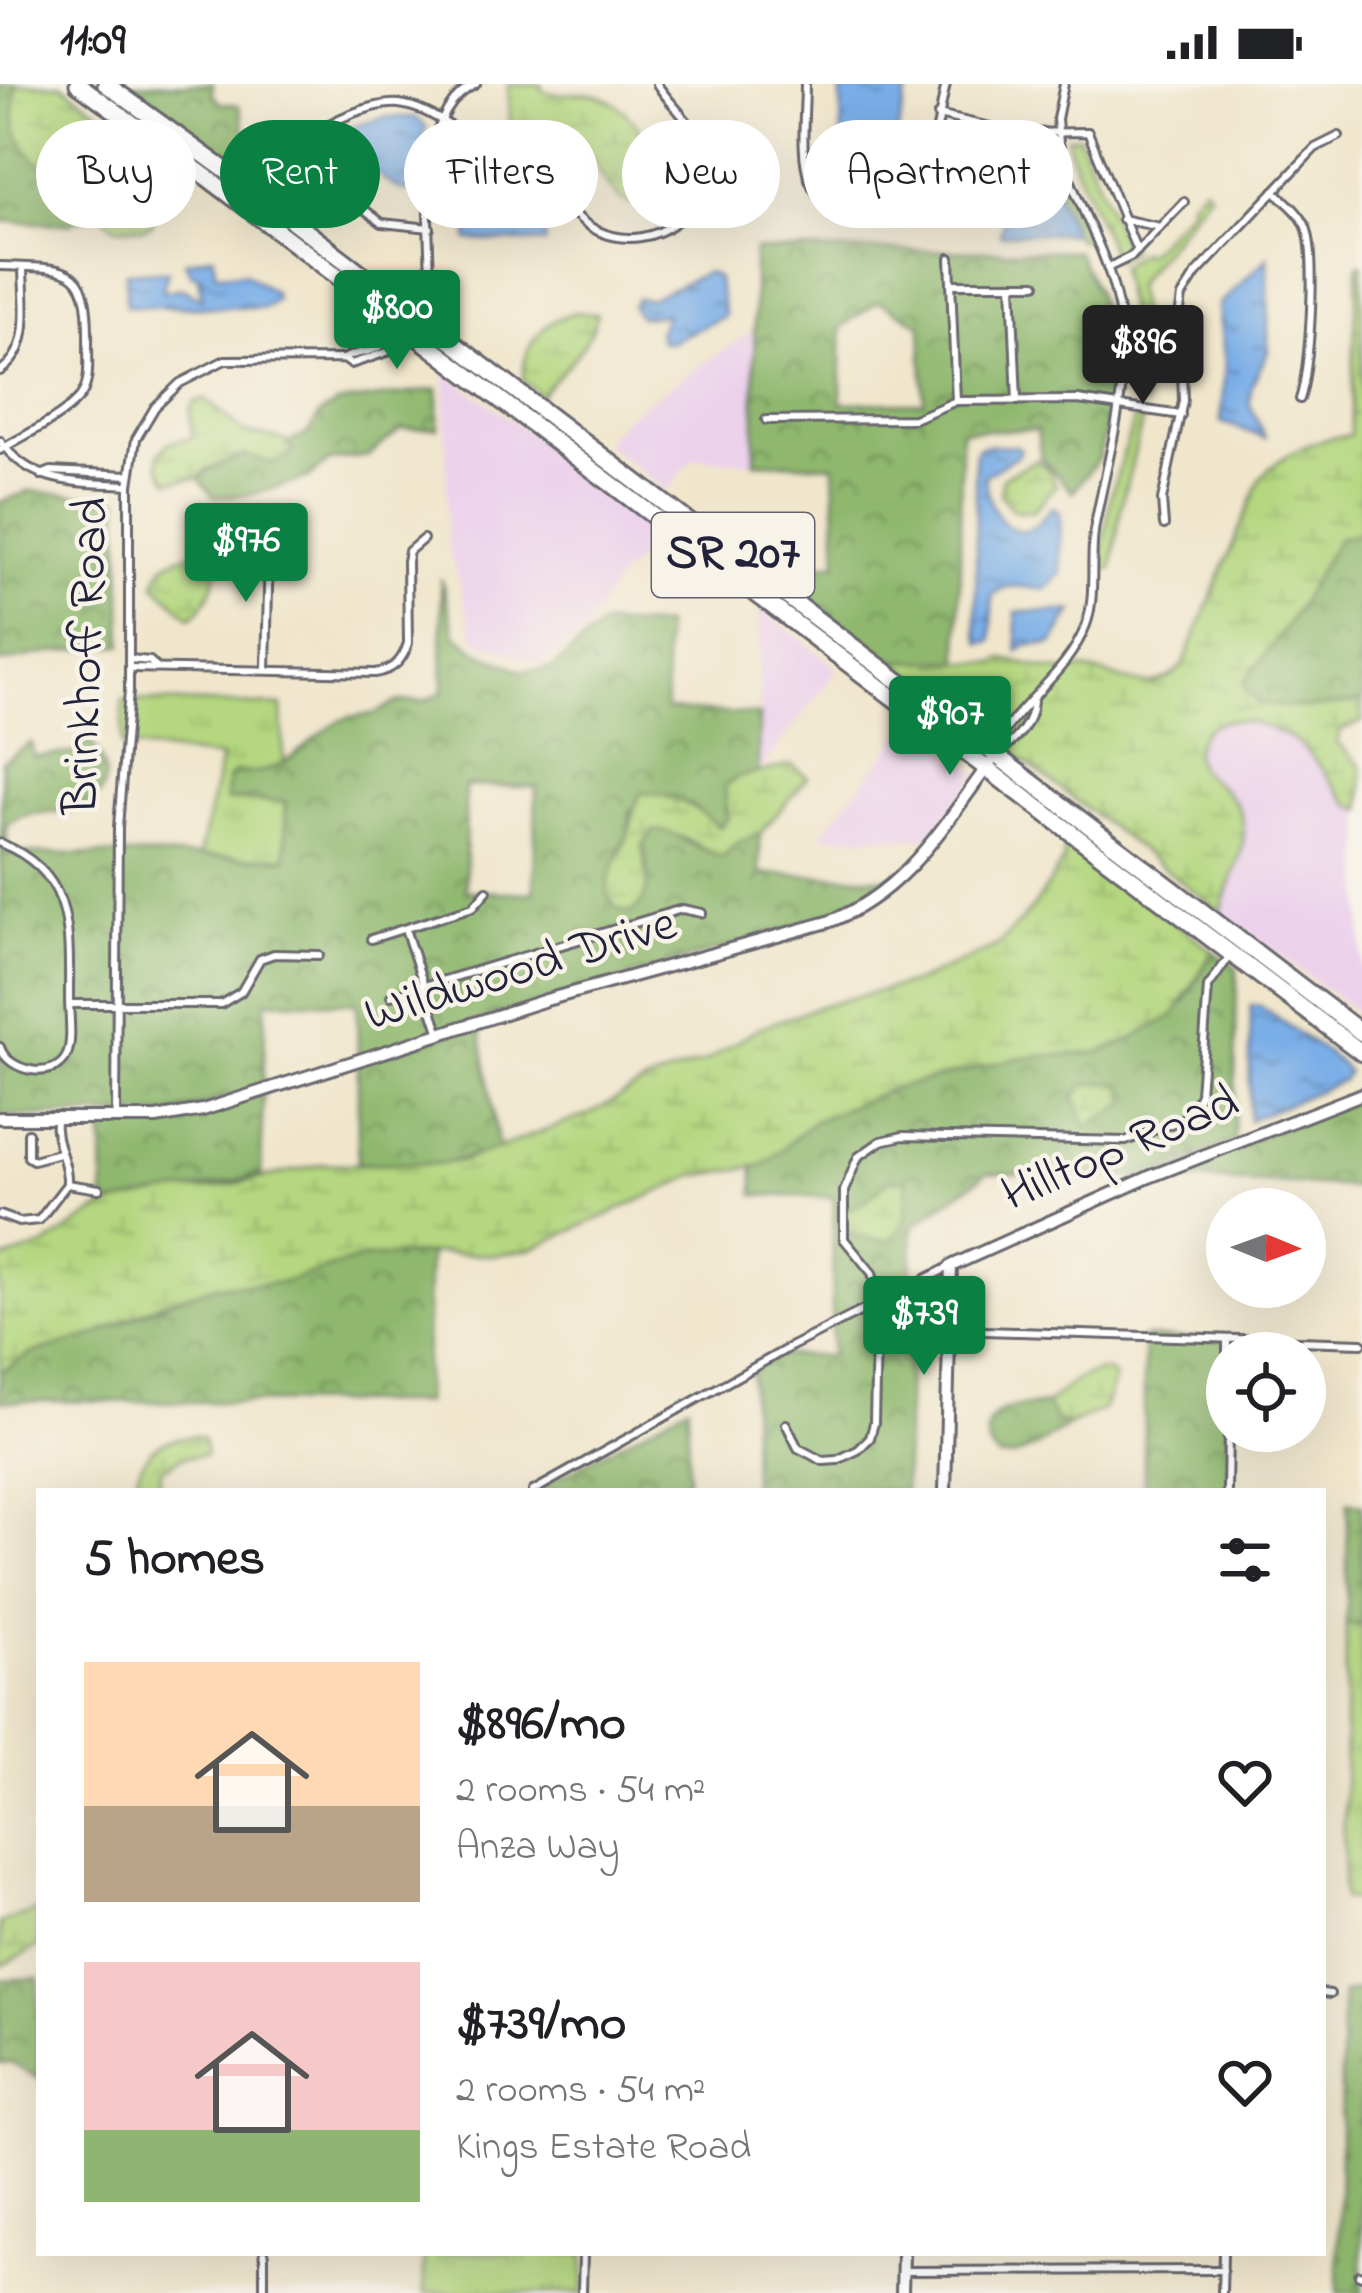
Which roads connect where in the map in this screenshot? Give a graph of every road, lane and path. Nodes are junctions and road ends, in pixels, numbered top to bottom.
1 (78, 84) edge
2 (106, 84) edge
3 (476, 84) edge
4 (657, 84) edge
5 (805, 84) edge
6 (946, 84) edge
7 (1064, 84) edge
8 (938, 115) junction
9 (340, 120) edge
10 (438, 120) edge
11 (445, 120) edge
12 (805, 120) edge
13 (937, 120) edge
14 (960, 120) edge
15 (1059, 120) edge
16 (1073, 133) edge
17 (1339, 136) dead end
18 (1073, 187) edge
19 (1274, 191) junction
20 (1184, 202) dead end
21 (1122, 218) junction
22 (1160, 227) junction
23 (430, 228) edge
24 (593, 228) edge
25 (1137, 250) junction
26 (950, 258) dead end
27 (0, 266) edge
28 (22, 267) junction
29 (1107, 268) junction
30 (951, 284) junction
31 (1012, 284) junction
32 (1036, 284) dead end
33 (408, 323) junction
34 (0, 370) edge
35 (1300, 399) dead end
36 (956, 401) junction
37 (1017, 401) junction
38 (1121, 408) junction
39 (1180, 415) junction
40 (766, 419) dead end
41 (2, 446) edge
42 (129, 480) junction
43 (1164, 525) dead end
44 (265, 536) dead end
45 (423, 539) dead end
46 (129, 664) junction
47 (266, 670) junction
48 (1033, 702) junction
49 (992, 759) junction
50 (0, 843) edge
51 (487, 891) dead end
52 (702, 913) dead end
53 (405, 929) junction
54 (371, 939) dead end
55 (1231, 954) junction
56 (319, 955) dead end
57 (424, 986) junction
58 (391, 996) dead end
59 (69, 1004) junction
60 (117, 1004) junction
61 (1362, 1033) edge
62 (440, 1034) junction
63 (0, 1047) edge
64 (1362, 1053) edge
65 (1362, 1094) edge
66 (0, 1118) edge
67 (56, 1119) junction
68 (116, 1119) junction
69 (28, 1133) dead end
70 (59, 1153) junction
71 (67, 1184) junction
72 (99, 1189) dead end
73 (0, 1215) edge
74 (951, 1266) junction
75 (878, 1303) junction
76 (948, 1330) junction
77 (1206, 1338) edge
78 (1326, 1342) edge
79 (1362, 1343) edge
80 (787, 1424) dead end
81 (1228, 1452) edge
82 (538, 1488) edge
83 (945, 1488) edge
84 (1228, 1488) edge
85 (264, 2256) edge
86 (583, 2256) edge
87 (902, 2256) edge
88 (1223, 2256) edge
89 (1223, 2270) junction
90 (902, 2271) junction
91 (264, 2293) edge
92 (582, 2293) edge
93 (902, 2293) edge
94 (1222, 2293) edge

1 - 33 highway, SR 207
2 - 33 highway, SR 207
3 - 11 street
4 - 24 street
5 - 12 street
6 - 8 street
7 - 15 street
8 - 13 street
8 - 14 street
9 - 10 street
16 - 21 street
17 - 19 street
18 - 29 street
19 - 35 street
19 - 39 street
20 - 22 street
21 - 22 street
21 - 25 street
22 - 25 street
23 - 33 street
25 - 29 street
26 - 30 street
27 - 28 street
28 - 34 street
28 - 41 street
29 - 38 street
30 - 31 street
30 - 36 street
31 - 32 street
31 - 37 street
33 - 42 street, Brinkhoff Road
33 - 49 highway, SR 207
36 - 37 street
36 - 40 street
37 - 38 street
38 - 39 street
38 - 48 street
39 - 43 street
41 - 42 street
42 - 46 street, Brinkhoff Road
44 - 47 street
45 - 47 street
46 - 47 street
46 - 60 street, Brinkhoff Road
48 - 49 street
48 - 49 street
49 - 55 highway, SR 207
49 - 61 highway, SR 207
49 - 62 street, Wildwood Drive
50 - 59 street
51 - 53 street
52 - 57 street
53 - 54 street
53 - 57 street
55 - 64 highway, SR 207
55 - 75 street
56 - 60 street
57 - 58 street
57 - 62 street
59 - 60 street
59 - 63 street
60 - 68 street, Brinkhoff Road
62 - 68 street, Wildwood Drive
65 - 74 street, Hilltop Road
66 - 67 street, Wildwood Drive
67 - 68 street, Wildwood Drive
67 - 70 street
69 - 70 street
70 - 71 street
71 - 72 street
71 - 73 street
74 - 75 street, Hilltop Road
74 - 76 street
75 - 80 street
75 - 82 street, Hilltop Road
76 - 77 street
76 - 83 street
78 - 79 street
81 - 84 street
85 - 91 street
86 - 92 street
87 - 90 street
88 - 89 street
89 - 90 street
89 - 94 street
90 - 93 street

